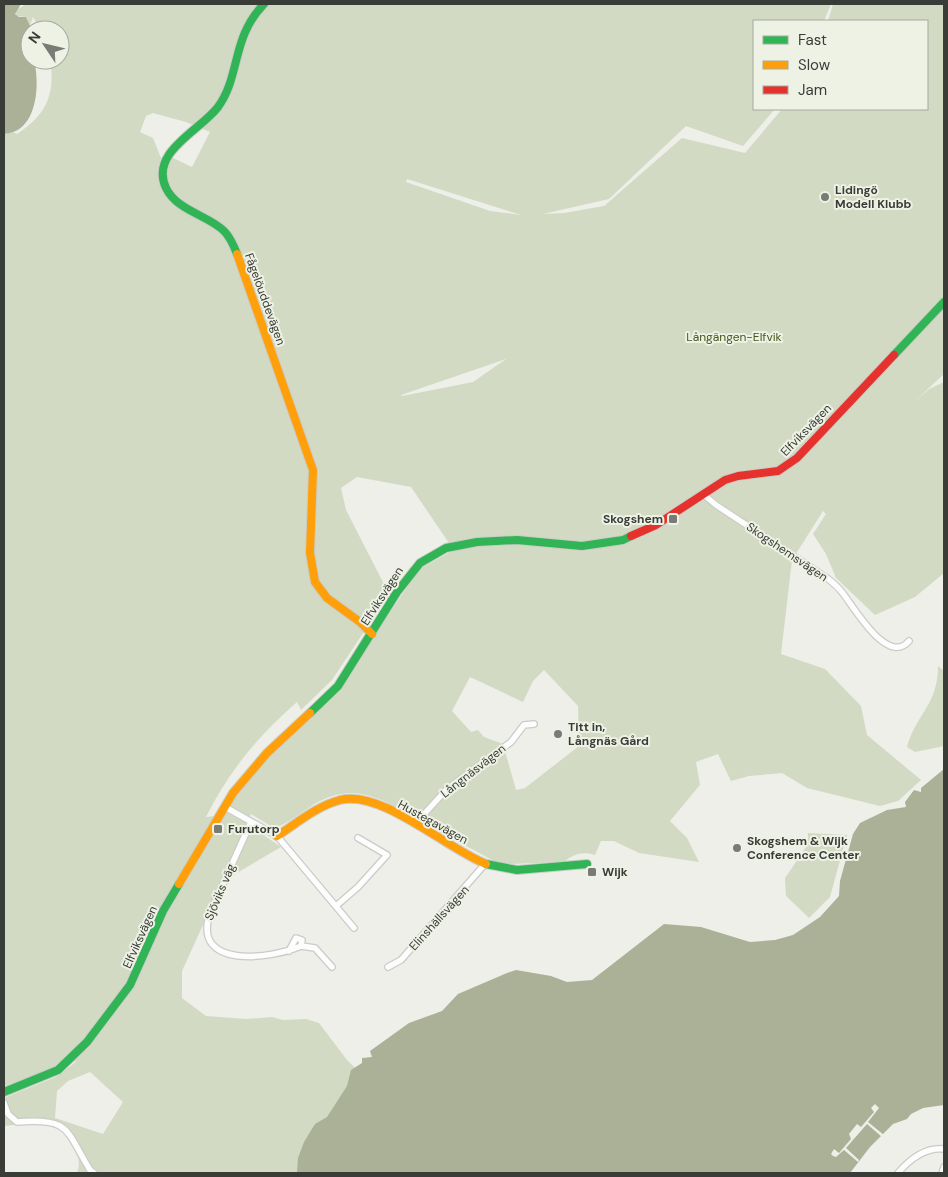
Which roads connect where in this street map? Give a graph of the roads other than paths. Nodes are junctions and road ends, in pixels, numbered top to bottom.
1 (264, 4) edge
2 (944, 302) edge
3 (703, 494) junction
4 (372, 634) junction
5 (909, 641) dead end
6 (534, 724) dead end
7 (224, 807) junction
8 (251, 822) junction
9 (415, 824) junction
10 (277, 836) junction
11 (358, 838) dead end
12 (485, 864) junction
13 (587, 864) dead end
14 (336, 906) junction
15 (354, 928) dead end
16 (302, 946) junction
17 (289, 951) junction
18 (332, 967) dead end
19 (388, 967) dead end
20 (4, 1092) edge
21 (4, 1103) edge
22 (944, 1149) edge
23 (944, 1167) edge
24 (94, 1173) edge
25 (898, 1173) edge
26 (942, 1173) edge

1 - 4 street, Fågelöuddevägen
2 - 3 street, Elfviksvägen
3 - 4 street, Elfviksvägen
3 - 5 street, Skogshemsvägen
4 - 7 street, Elfviksvägen
6 - 9 street, Långnäsvägen
7 - 8 street
7 - 20 street, Elfviksvägen
8 - 10 street
8 - 17 street, Sjöviks väg
9 - 10 street, Hustegavägen
9 - 12 street, Hustegavägen
10 - 14 street
11 - 14 street
12 - 13 street, Hustegavägen
12 - 19 street, Elinshällsvägen
14 - 15 street
16 - 17 street, Sjöviks väg
16 - 17 street, Sjöviks väg
16 - 18 street
21 - 24 street
22 - 25 street
23 - 26 street

